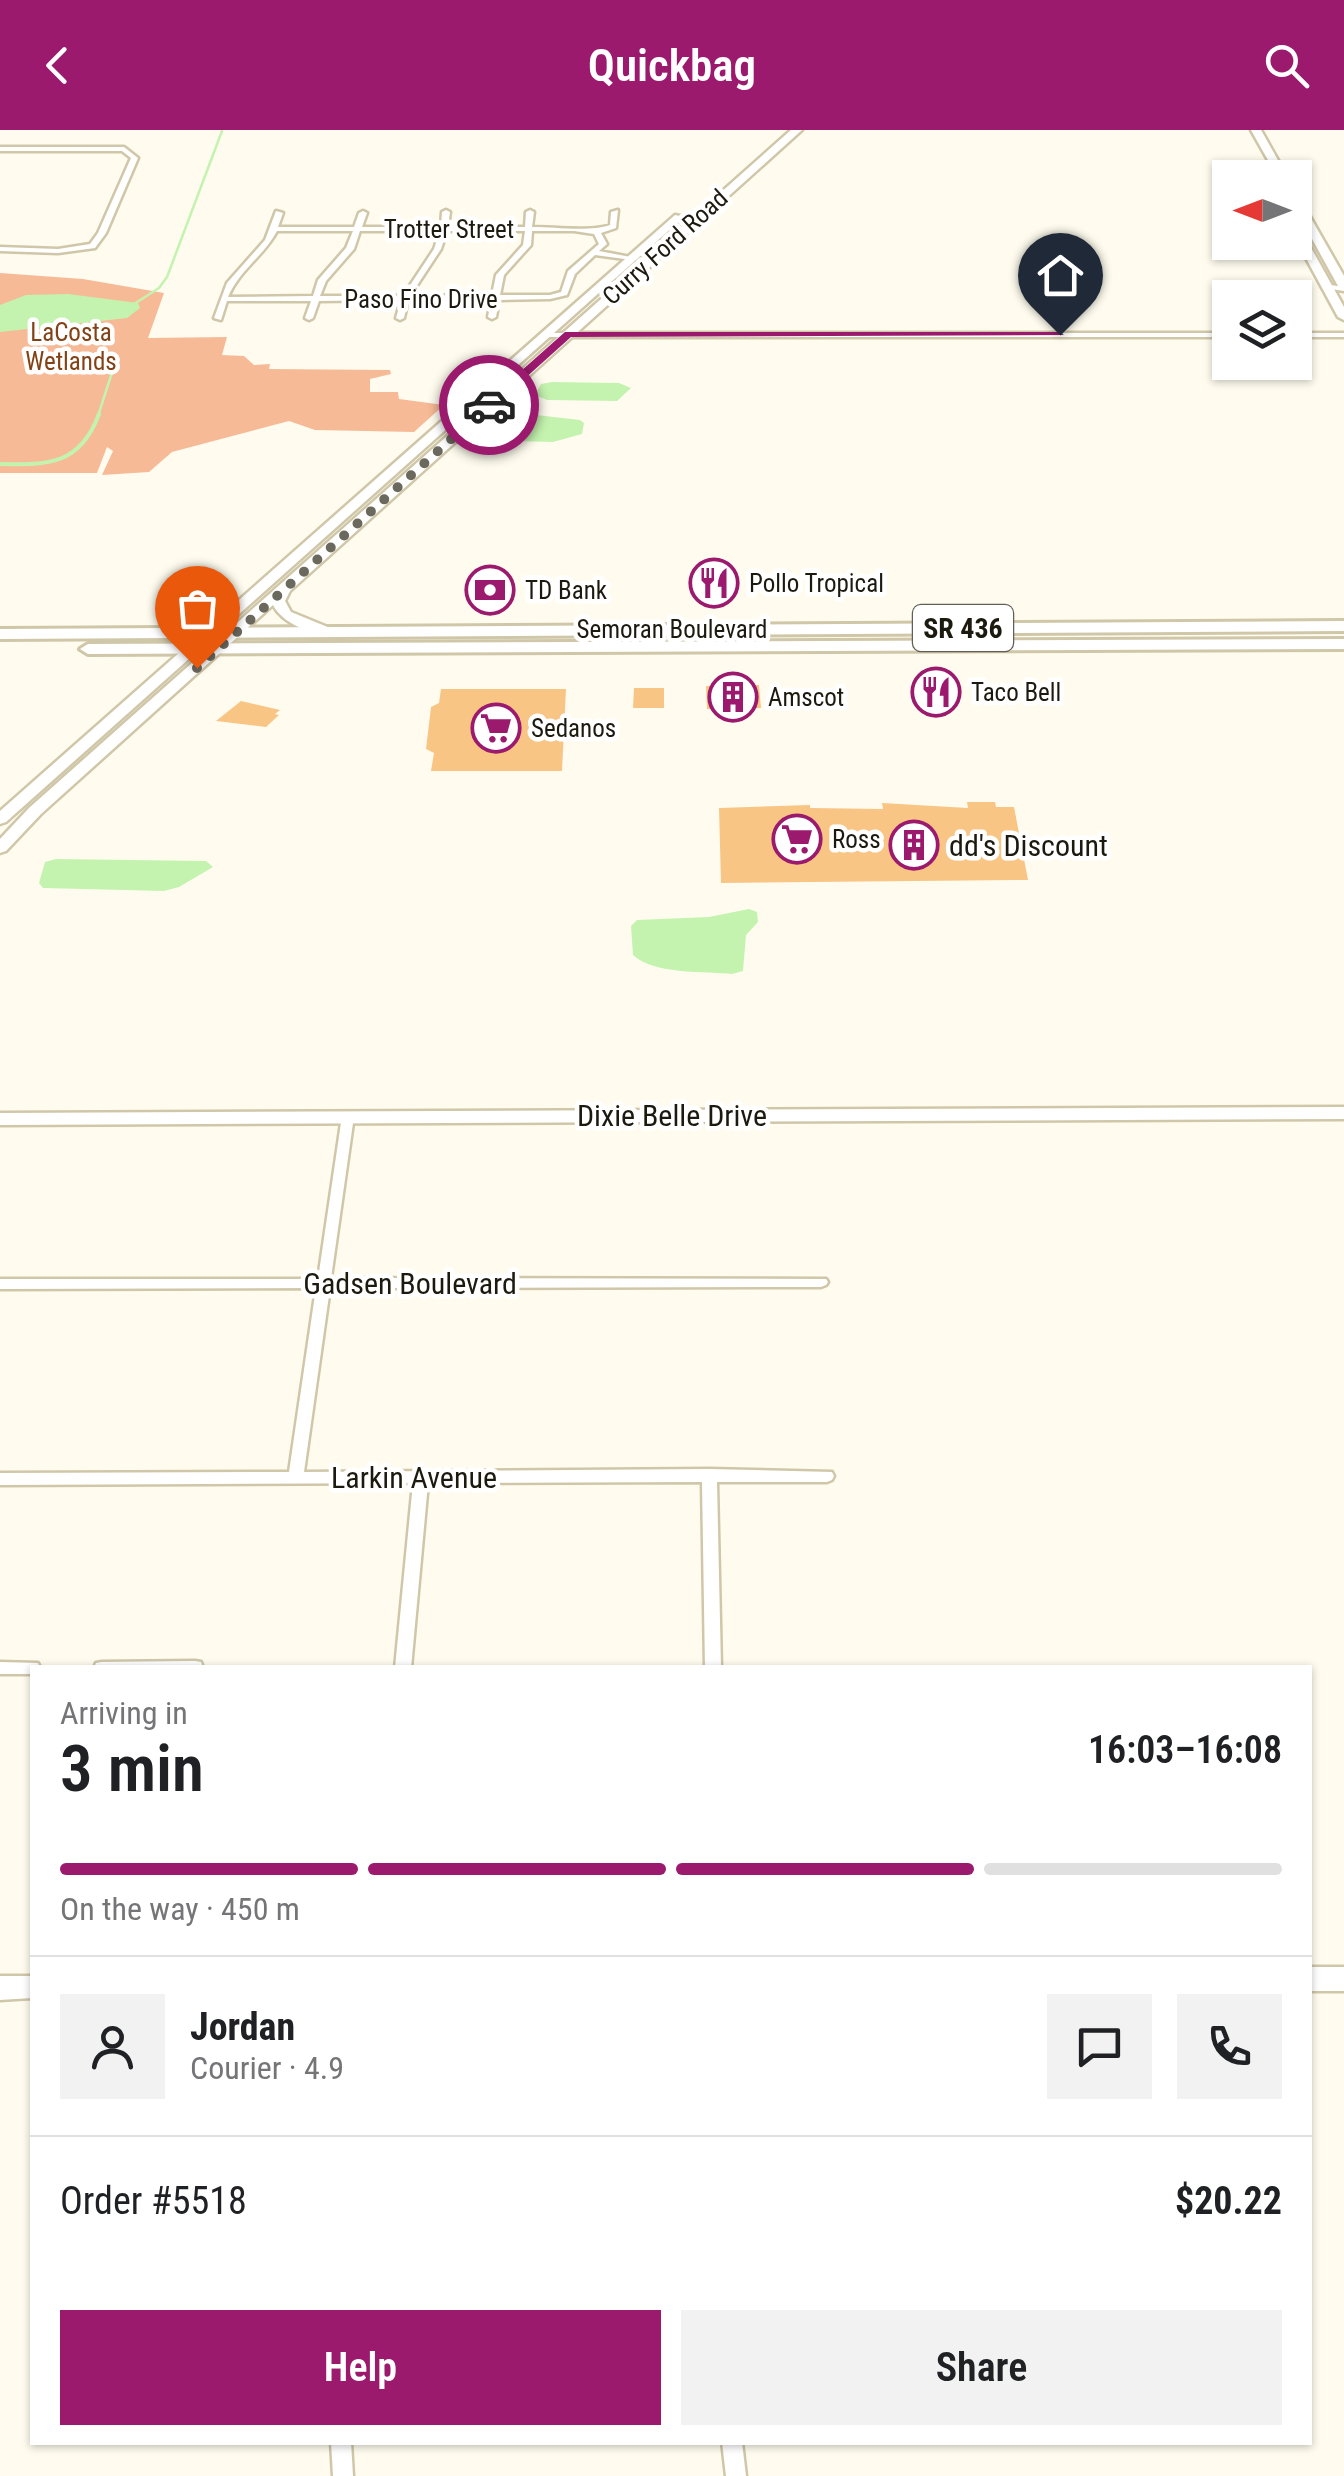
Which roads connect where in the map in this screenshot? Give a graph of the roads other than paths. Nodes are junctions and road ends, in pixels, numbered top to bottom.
1 (777, 130) edge
2 (798, 130) edge
3 (1241, 130) edge
4 (1256, 130) edge
5 (0, 148) edge
6 (1257, 160) edge
7 (1273, 160) edge
8 (279, 212) dead end
9 (446, 212) dead end
10 (530, 212) dead end
11 (615, 212) dead end
12 (363, 213) dead end
13 (691, 215) junction
14 (528, 228) junction
15 (275, 229) junction
16 (359, 229) junction
17 (444, 229) junction
18 (1312, 229) edge
19 (597, 232) junction
20 (0, 250) edge
21 (590, 256) junction
22 (1312, 259) edge
23 (628, 262) junction
24 (1327, 286) junction
25 (1344, 286) edge
26 (494, 298) junction
27 (224, 299) junction
28 (314, 299) junction
29 (403, 299) junction
30 (605, 301) junction
31 (492, 317) dead end
32 (218, 318) dead end
33 (309, 318) dead end
34 (400, 318) dead end
35 (1344, 318) edge
36 (546, 334) junction
37 (568, 334) junction
38 (1344, 334) edge
39 (1212, 335) edge
40 (1312, 335) edge
41 (472, 399) junction
42 (412, 452) junction
43 (436, 453) junction
44 (365, 517) junction
45 (282, 591) junction
46 (1344, 626) edge
47 (1224, 627) junction
48 (1032, 628) junction
49 (764, 629) junction
50 (324, 631) junction
51 (207, 632) junction
52 (237, 632) junction
53 (0, 634) edge
54 (1344, 644) edge
55 (1166, 645) junction
56 (807, 647) junction
57 (0, 648) edge
58 (685, 648) junction
59 (188, 649) junction
60 (218, 650) junction
61 (0, 819) edge
62 (0, 848) edge
63 (1344, 1113) edge
64 (348, 1116) junction
65 (0, 1118) edge
66 (821, 1282) dead end
67 (324, 1283) junction
68 (0, 1284) edge
69 (709, 1475) junction
70 (827, 1476) dead end
71 (421, 1477) junction
72 (0, 1478) edge
73 (296, 1478) junction
74 (402, 1665) edge
75 (713, 1665) edge
76 (0, 1668) edge
77 (30, 1668) edge
78 (1312, 1979) edge
79 (1344, 1979) edge
80 (0, 1988) edge
81 (30, 1988) edge
82 (341, 2445) edge
83 (732, 2445) edge
84 (342, 2476) edge
85 (736, 2476) edge

1 - 13 main road, Curry Ford Road
2 - 13 main road, Curry Ford Road
3 - 6 main road
4 - 7 main road
5 - 20 street
8 - 15 street
9 - 17 street
10 - 14 street
11 - 19 street
12 - 16 street
13 - 23 main road, Curry Ford Road
13 - 30 main road, Curry Ford Road
14 - 17 street, Trotter Street
14 - 19 street, Trotter Street
14 - 26 street
15 - 16 street, Trotter Street
15 - 27 street
16 - 17 street, Trotter Street
16 - 28 street
17 - 29 street
18 - 25 main road
19 - 21 street
21 - 23 street
21 - 26 street, Paso Fino Drive
22 - 24 main road
23 - 30 main road
23 - 36 main road, Curry Ford Road
24 - 25 street
24 - 35 main road
26 - 29 street, Paso Fino Drive
26 - 31 street
27 - 28 street, Paso Fino Drive
27 - 32 street
28 - 29 street, Paso Fino Drive
28 - 33 street
29 - 34 street
30 - 37 main road, Curry Ford Road
36 - 37 street
36 - 41 main road, Curry Ford Road
37 - 39 street
37 - 43 main road, Curry Ford Road
38 - 40 street
41 - 42 main road, Curry Ford Road
41 - 43 main road
42 - 44 main road
42 - 51 main road, Curry Ford Road
43 - 44 main road, Curry Ford Road
44 - 45 main road, Curry Ford Road
45 - 50 main road
45 - 52 main road, Curry Ford Road
46 - 47 main road, Semoran Boulevard / SR 436
47 - 48 main road, Semoran Boulevard / SR 436
47 - 55 main road
48 - 49 main road, Semoran Boulevard / SR 436
48 - 56 main road
49 - 50 main road, Semoran Boulevard / SR 436
49 - 58 main road
50 - 52 main road, Semoran Boulevard / SR 436
51 - 52 main road, Semoran Boulevard / SR 436
51 - 53 main road, Semoran Boulevard / SR 436
51 - 59 main road, Curry Ford Road
52 - 60 main road, Curry Ford Road
54 - 55 main road, Semoran Boulevard / SR 436
55 - 56 main road, Semoran Boulevard / SR 436
56 - 58 main road, Semoran Boulevard / SR 436
57 - 59 main road, Semoran Boulevard / SR 436
58 - 60 main road, Semoran Boulevard / SR 436
59 - 60 main road, Semoran Boulevard / SR 436
59 - 61 main road, Curry Ford Road
60 - 62 main road, Curry Ford Road
63 - 64 main road, Dixie Belle Drive
64 - 65 main road, Dixie Belle Drive
64 - 67 street
66 - 67 street, Gadsen Boulevard
67 - 68 street, Gadsen Boulevard
67 - 73 street
69 - 70 street, Larkin Avenue
69 - 71 street, Larkin Avenue
69 - 75 street
71 - 73 street, Larkin Avenue
71 - 74 street
72 - 73 street, Larkin Avenue
76 - 77 street
78 - 79 main road
80 - 81 main road
82 - 84 street
83 - 85 street

